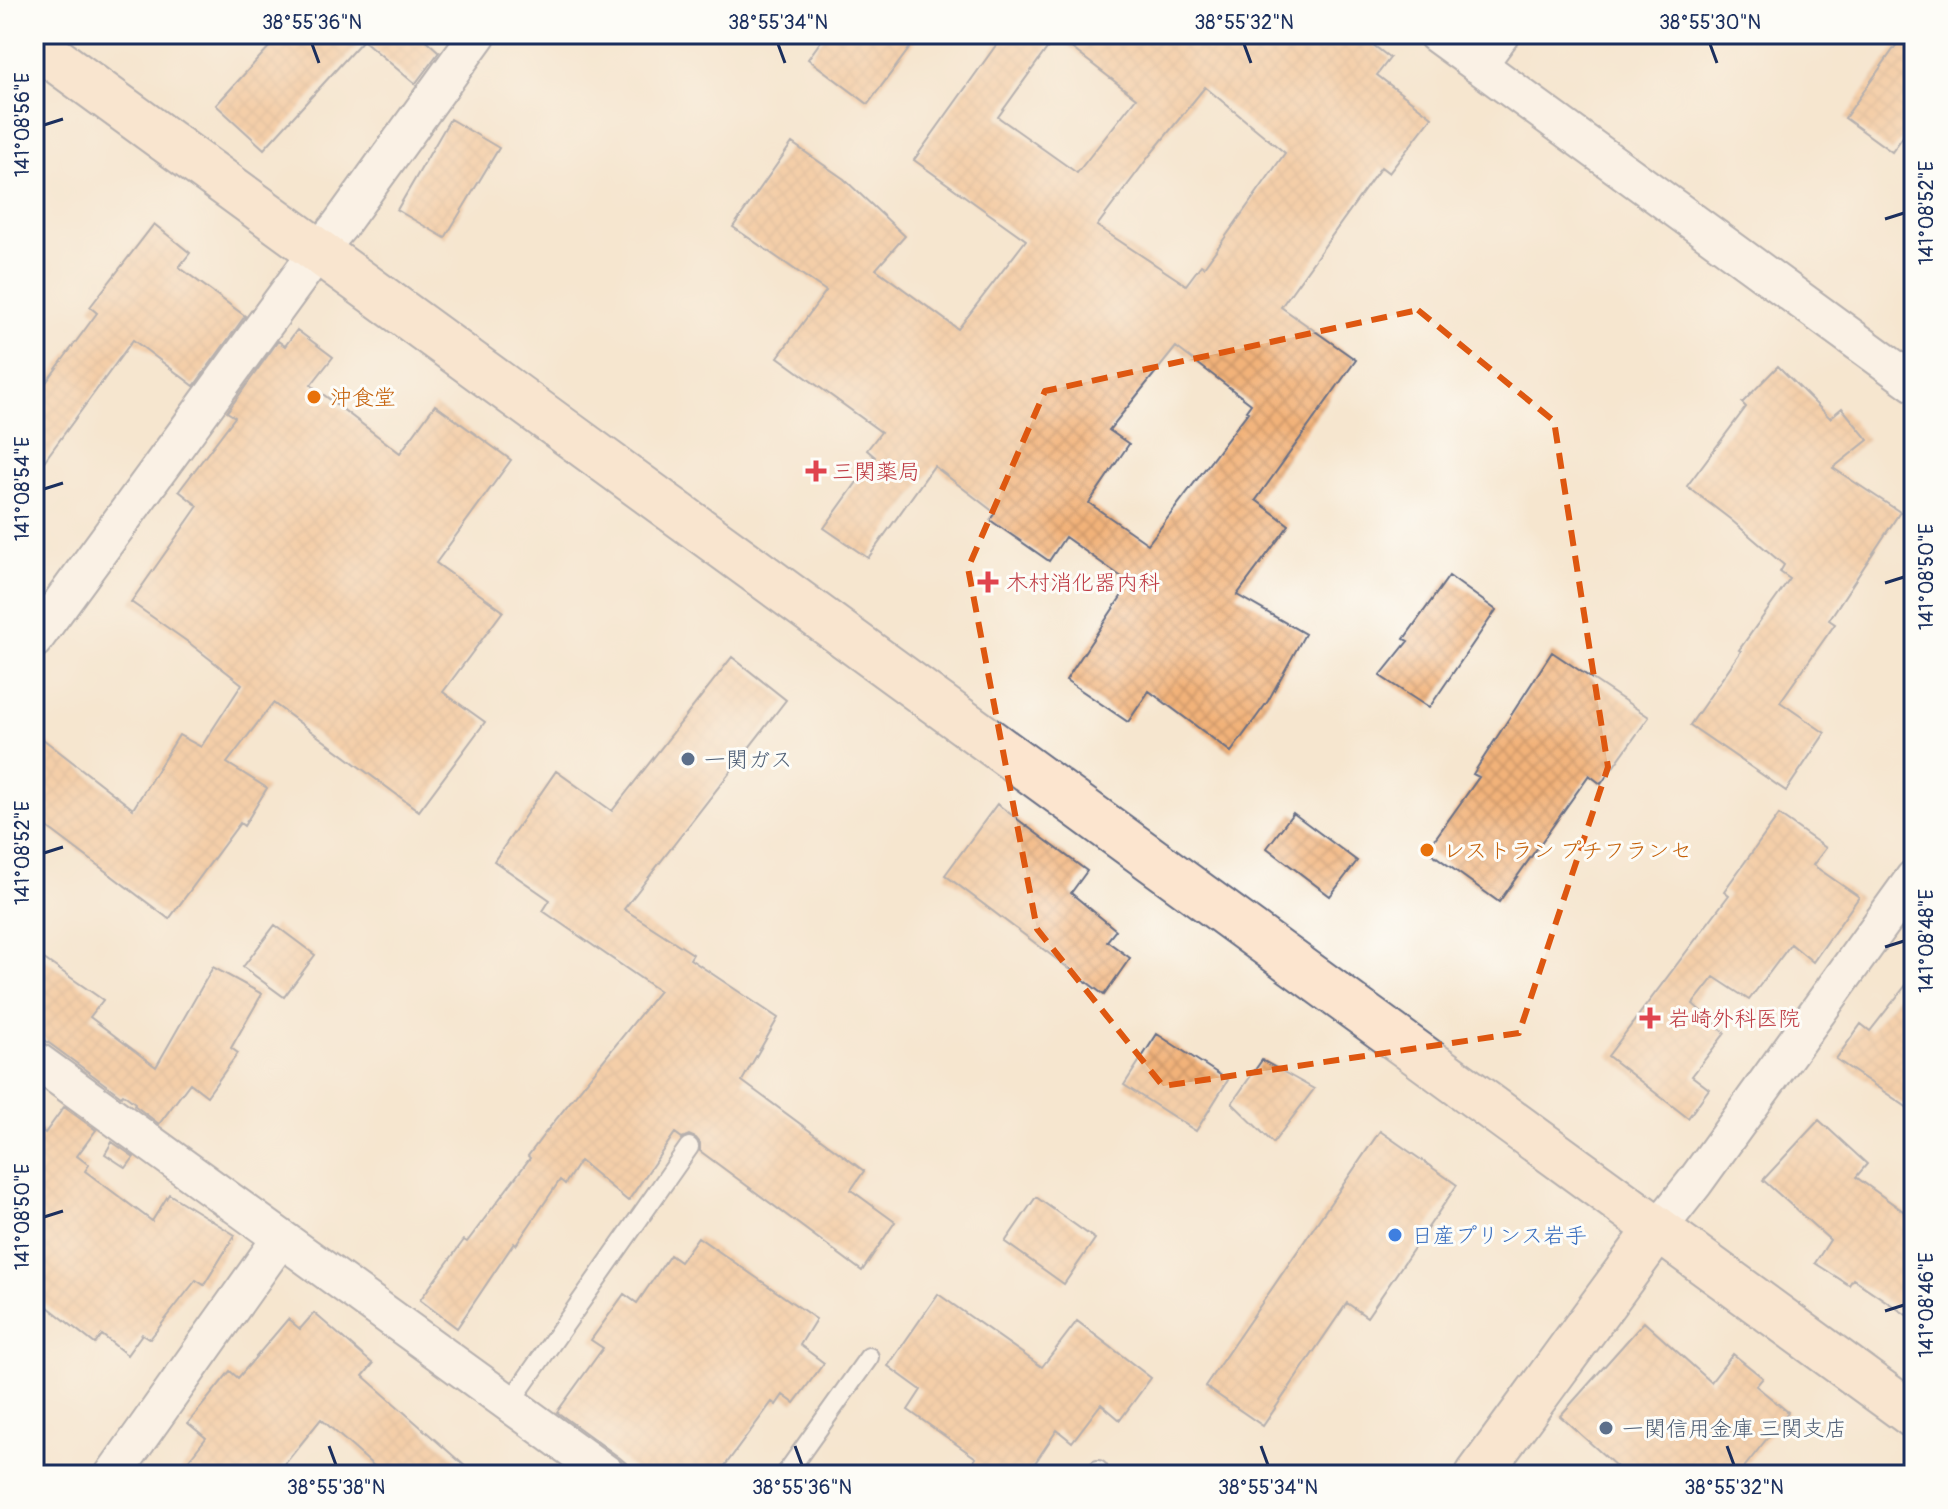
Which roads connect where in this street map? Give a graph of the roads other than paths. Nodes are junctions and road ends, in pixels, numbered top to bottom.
1 (478, 34) edge
2 (1436, 34) edge
3 (1501, 34) edge
4 (34, 44) edge
5 (1478, 65) junction
6 (319, 250) junction
7 (1914, 383) edge
8 (34, 640) edge
9 (1914, 878) edge
10 (34, 1059) edge
11 (689, 1147) dead end
12 (1657, 1230) junction
13 (281, 1238) junction
14 (869, 1357) dead end
15 (509, 1404) junction
16 (1914, 1416) edge
17 (113, 1475) edge
18 (608, 1475) edge
19 (785, 1475) edge
20 (1478, 1475) edge

1 - 6 street
2 - 5 street
3 - 5 street
4 - 6 street
5 - 7 street
6 - 8 street
6 - 12 street
9 - 12 street
10 - 13 street
11 - 15 lane
12 - 16 street
12 - 20 street
13 - 15 street
13 - 17 street
14 - 19 lane
15 - 18 street

